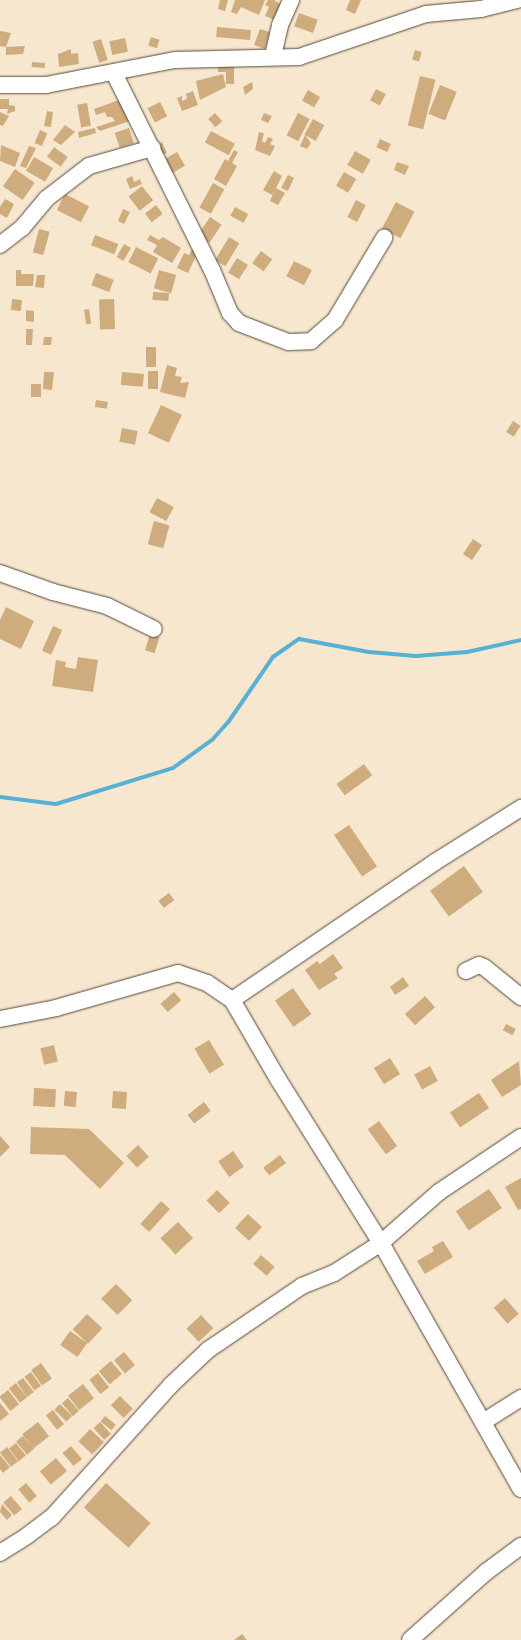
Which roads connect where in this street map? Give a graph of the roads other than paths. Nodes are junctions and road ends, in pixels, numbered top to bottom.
1 (291, 0) edge
2 (517, 0) edge
3 (273, 56) junction
4 (114, 73) junction
5 (0, 85) edge
6 (152, 148) junction
7 (384, 238) dead end
8 (0, 245) edge
9 (0, 573) edge
10 (154, 629) dead end
11 (521, 808) edge
12 (466, 971) dead end
13 (521, 996) edge
14 (232, 1000) junction
15 (0, 1019) edge
16 (521, 1138) edge
17 (381, 1243) junction
18 (521, 1398) edge
19 (483, 1422) junction
20 (521, 1489) edge
21 (521, 1546) edge
22 (0, 1553) edge
23 (410, 1640) edge

1 - 3 street
2 - 3 street
3 - 4 street
4 - 5 street
4 - 6 street
6 - 7 street
6 - 8 street
9 - 10 street
11 - 14 street
12 - 13 street
14 - 15 street
14 - 17 street
16 - 17 street
17 - 19 street
17 - 22 street
18 - 19 street
19 - 20 street
21 - 23 street

